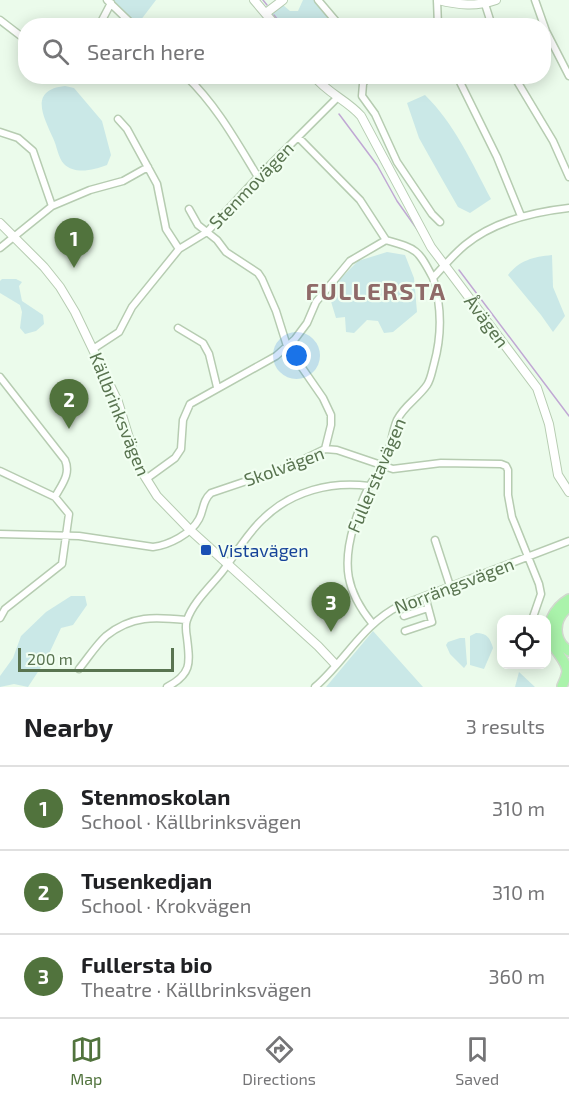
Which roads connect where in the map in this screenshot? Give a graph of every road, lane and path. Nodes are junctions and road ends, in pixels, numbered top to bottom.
1 (254, 0) edge
2 (284, 0) edge
3 (318, 0) edge
4 (438, 0) edge
5 (496, 0) edge
6 (535, 0) edge
7 (109, 2) edge
8 (485, 4) junction
9 (266, 13) junction
10 (102, 18) edge
11 (126, 18) edge
12 (270, 18) edge
13 (333, 18) edge
14 (438, 18) edge
15 (489, 18) edge
16 (541, 18) edge
17 (0, 20) edge
18 (18, 34) edge
19 (551, 40) edge
20 (566, 66) edge
21 (569, 76) edge
22 (194, 84) edge
23 (322, 84) edge
24 (363, 84) edge
25 (461, 84) edge
26 (519, 84) edge
27 (337, 98) junction
28 (118, 119) dead end
29 (0, 132) edge
30 (298, 137) junction
31 (148, 167) junction
32 (258, 177) junction
33 (569, 177) edge
34 (52, 206) junction
35 (569, 208) edge
36 (189, 209) dead end
37 (521, 216) junction
38 (440, 222) dead end
39 (0, 223) edge
40 (207, 232) junction
41 (14, 237) junction
42 (386, 240) junction
43 (0, 248) edge
44 (179, 249) junction
45 (446, 265) junction
46 (433, 278) junction
47 (178, 328) dead end
48 (287, 346) junction
49 (93, 349) junction
50 (0, 377) edge
51 (217, 387) junction
52 (325, 449) junction
53 (384, 466) junction
54 (0, 471) edge
55 (146, 479) junction
56 (369, 486) junction
57 (569, 492) edge
58 (55, 497) junction
59 (189, 529) junction
60 (0, 534) edge
61 (67, 536) junction
62 (435, 540) dead end
63 (568, 540) edge
64 (528, 556) junction
65 (228, 564) junction
66 (450, 586) junction
67 (425, 596) junction
68 (569, 599) edge
69 (569, 607) edge
70 (428, 608) junction
71 (534, 615) edge
72 (404, 616) dead end
73 (0, 618) edge
74 (186, 620) junction
75 (372, 623) junction
76 (405, 631) dead end
77 (569, 651) edge
78 (335, 664) junction
79 (79, 669) dead end
80 (564, 684) edge
81 (320, 685) edge
82 (167, 687) edge

1 - 9 street
2 - 9 street
3 - 13 street
4 - 8 street
4 - 14 street
5 - 8 street
6 - 16 street
7 - 10 street
7 - 11 street
8 - 15 street
9 - 12 street
17 - 18 street
19 - 20 street
20 - 21 street
22 - 32 street
23 - 27 street, Åvägen
24 - 38 street
25 - 37 street
26 - 33 street
27 - 30 street, Stenmovägen
27 - 45 street, Åvägen
28 - 31 street
29 - 34 street
30 - 32 street, Stenmovägen
30 - 42 street
31 - 34 street
31 - 44 street
32 - 40 street, Stenmovägen
34 - 41 street
35 - 37 street
36 - 40 street
37 - 45 street
39 - 41 street, Källbrinksvägen
40 - 44 street, Stenmovägen
40 - 48 street
41 - 43 street
41 - 49 street, Källbrinksvägen
42 - 46 street, Fullerstavägen
42 - 48 street
44 - 49 street, Stenmovägen
45 - 46 street
45 - 57 street, Åvägen
46 - 53 street, Fullerstavägen
47 - 51 street
48 - 51 street
48 - 52 street
49 - 55 street, Källbrinksvägen
50 - 58 street
51 - 55 street
52 - 53 street, Skolvägen
52 - 59 street, Skolvägen
53 - 56 street, Fullerstavägen
53 - 64 street, Skolvägen
54 - 58 street
55 - 59 street, Källbrinksvägen
56 - 65 street
56 - 75 street, Fullerstavägen
58 - 61 street
59 - 61 street
59 - 65 street, Källbrinksvägen
60 - 61 street
61 - 73 street
62 - 66 street
63 - 64 street, Norrängsvägen
64 - 66 street, Norrängsvägen
64 - 71 street
65 - 74 street
65 - 78 street, Källbrinksvägen
66 - 67 street, Norrängsvägen
67 - 70 street
67 - 75 street, Norrängsvägen
68 - 80 main road
69 - 77 main road
70 - 72 street
70 - 76 street
74 - 79 street
74 - 82 street
75 - 78 street, Norrängsvägen
78 - 81 street, Norrängsvägen

